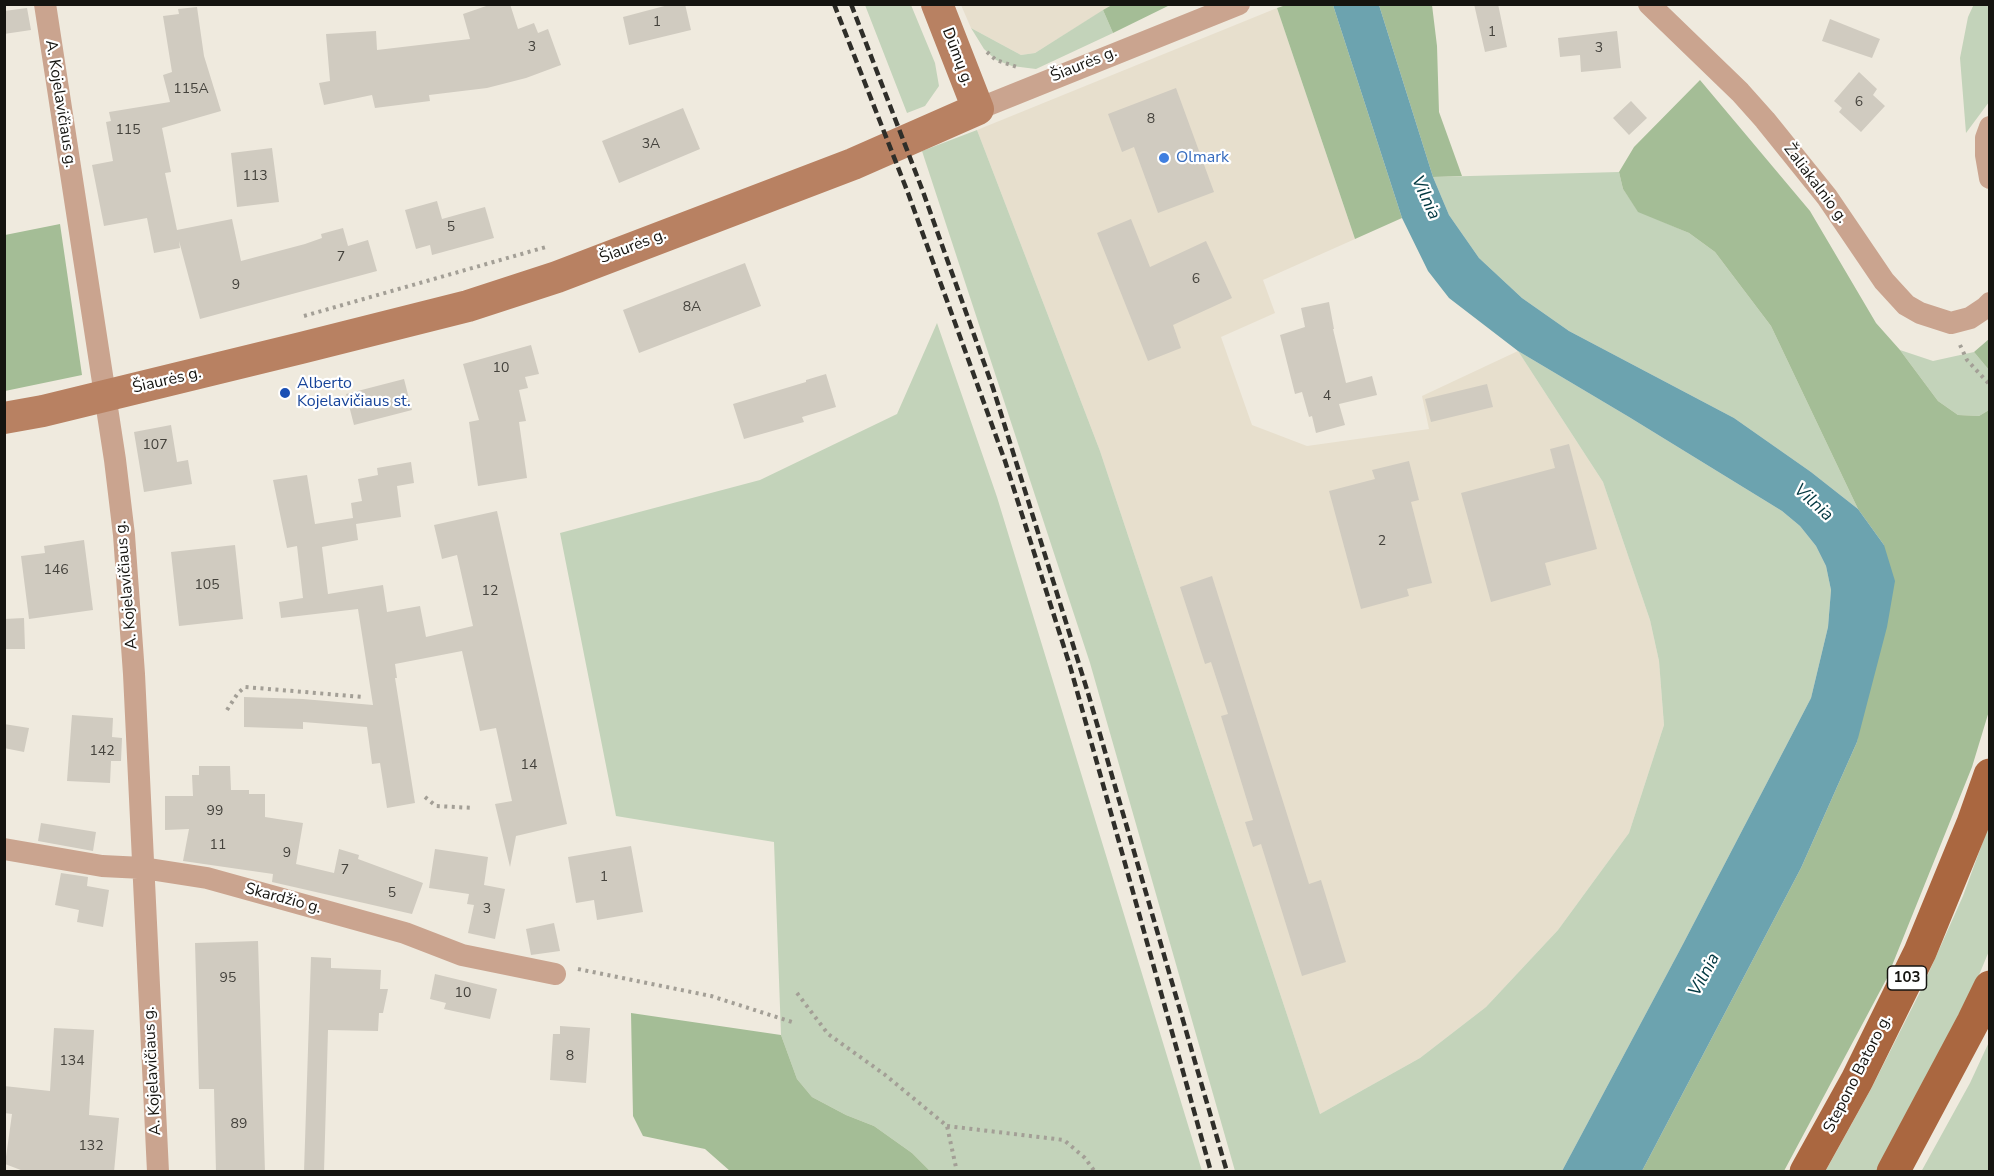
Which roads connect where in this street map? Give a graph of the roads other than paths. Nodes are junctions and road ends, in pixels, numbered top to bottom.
1 (45, 4) edge
2 (937, 4) edge
3 (1239, 4) edge
4 (1649, 4) edge
5 (978, 109) junction
6 (1989, 127) edge
7 (1989, 178) edge
8 (1989, 303) edge
9 (104, 396) junction
10 (4, 418) edge
11 (1989, 775) edge
12 (4, 849) edge
13 (143, 868) junction
14 (562, 971) road end
15 (1989, 987) edge
16 (158, 1172) edge
17 (1806, 1172) edge
18 (1893, 1172) edge

1 - 9 street, A. Kojelavičiaus g.
2 - 5 main road, Dūmų g.
3 - 5 street, Šiaurės g.
4 - 8 street, Žaliakalnio g.
5 - 9 main road, Šiaurės g.
6 - 7 street
9 - 10 main road, Šiaurės g.
9 - 13 street, A. Kojelavičiaus g.
11 - 17 main road, Stepono Batoro g. / 103
12 - 13 street, Skardžio g.
13 - 14 street, Skardžio g.
13 - 16 street, A. Kojelavičiaus g.
15 - 18 main road

